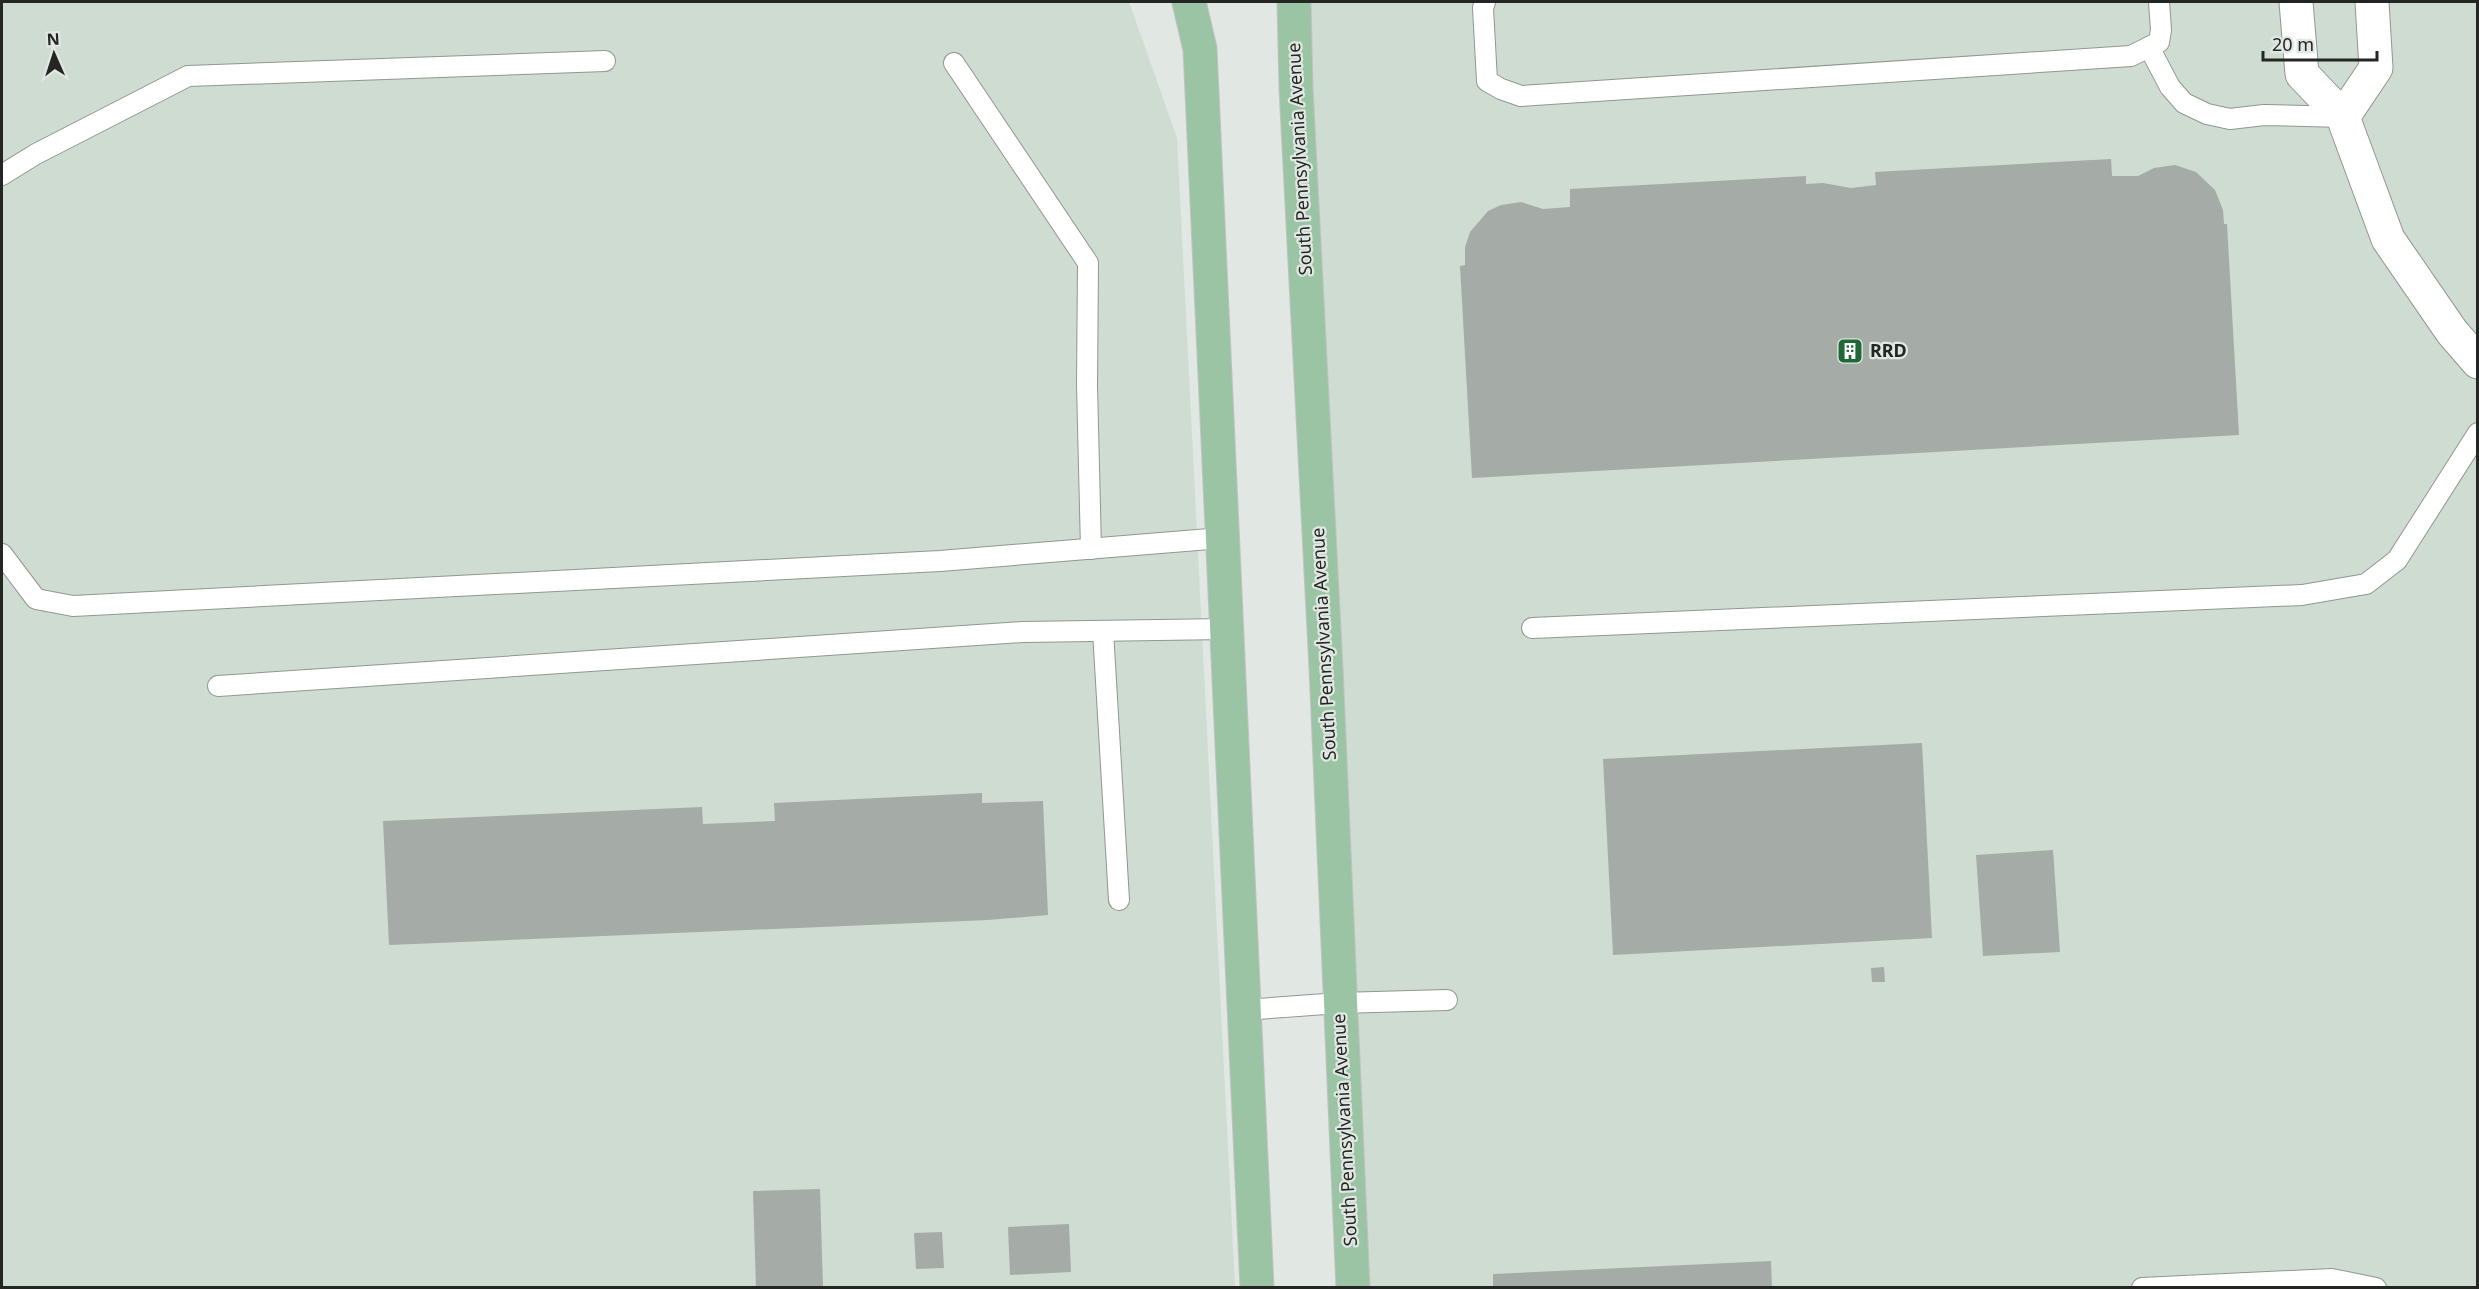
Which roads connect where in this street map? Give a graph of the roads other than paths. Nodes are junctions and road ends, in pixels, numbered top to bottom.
1 (1189, 2) edge
2 (1294, 2) edge
3 (1485, 2) edge
4 (2159, 2) edge
5 (2296, 2) edge
6 (2372, 2) edge
7 (2149, 47) junction
8 (605, 61) dead end
9 (954, 63) dead end
10 (2343, 117) junction
11 (2, 175) edge
12 (2478, 362) edge
13 (2478, 434) edge
14 (1222, 538) junction
15 (1091, 549) junction
16 (2, 554) edge
17 (1532, 628) dead end
18 (1226, 629) junction
19 (1103, 631) junction
20 (218, 686) dead end
21 (1119, 900) dead end
22 (1447, 1000) dead end
23 (1339, 1003) junction
24 (1245, 1010) junction
25 (1257, 1287) edge
26 (1353, 1287) edge
27 (2142, 1287) edge
28 (2376, 1287) edge

1 - 14 main road
2 - 23 main road, South Pennsylvania Avenue
3 - 7 lane
4 - 7 lane
5 - 10 street
6 - 10 street
7 - 10 lane
8 - 11 lane
9 - 15 lane
10 - 12 street
13 - 17 lane
14 - 15 lane
14 - 18 main road
15 - 16 lane
18 - 19 lane
18 - 24 main road
19 - 20 lane
19 - 21 lane
22 - 23 lane
23 - 24 lane
23 - 26 main road, South Pennsylvania Avenue
24 - 25 main road
27 - 28 lane

